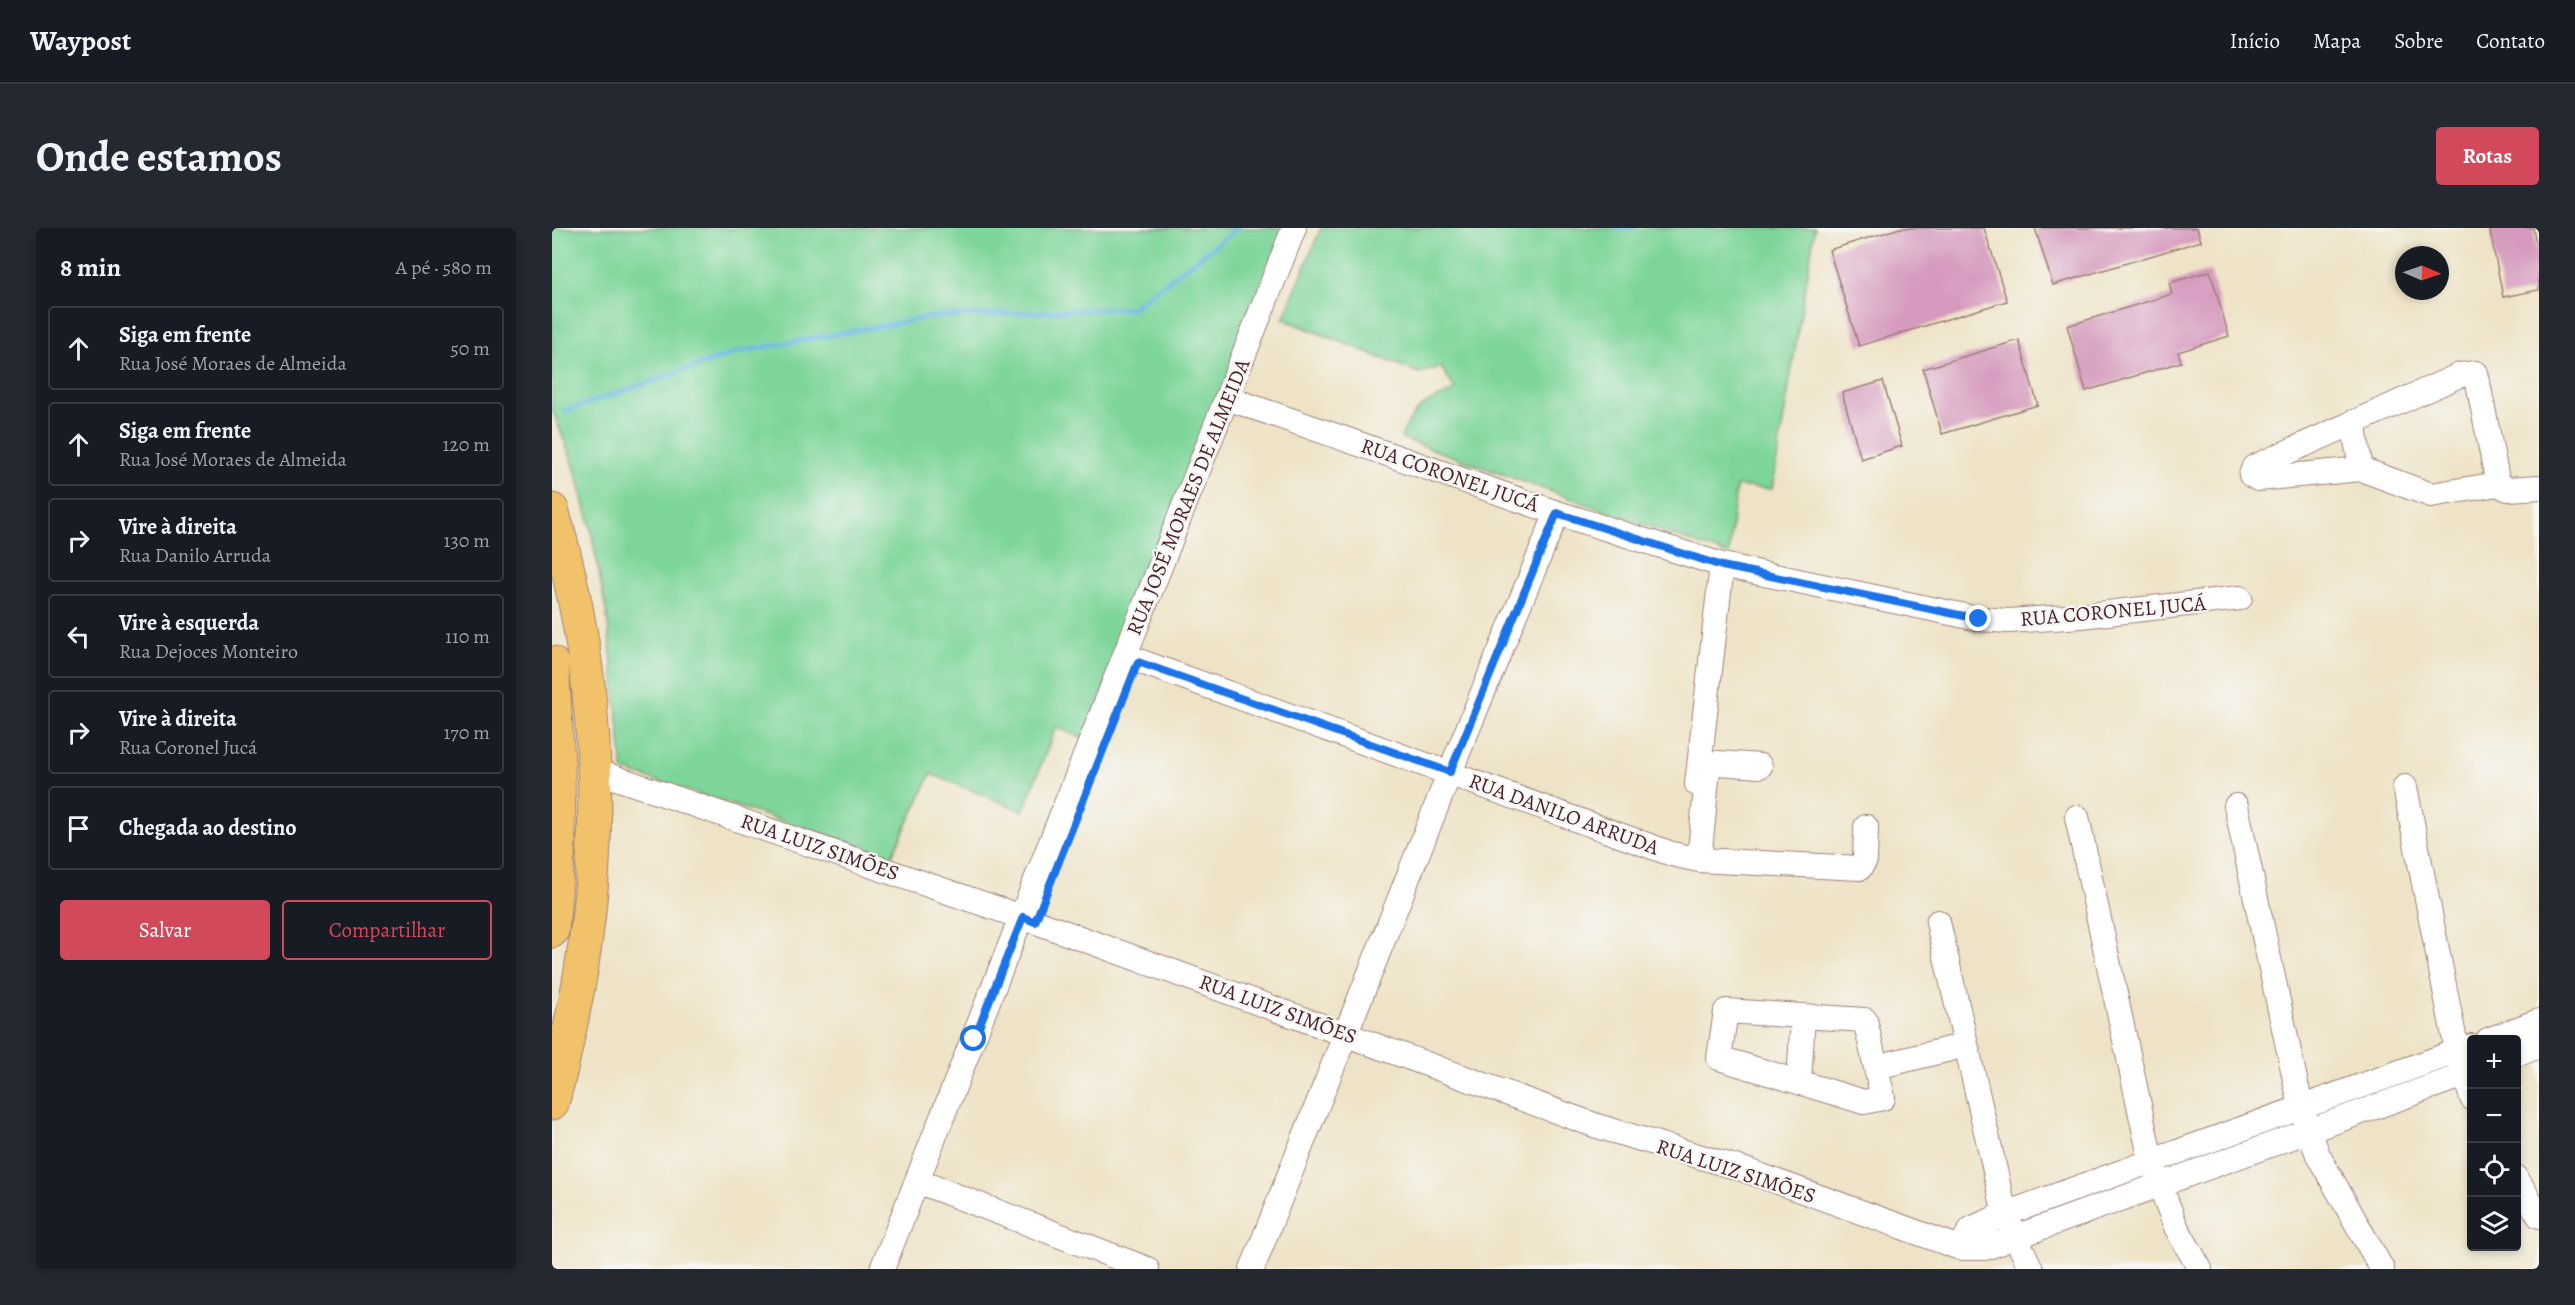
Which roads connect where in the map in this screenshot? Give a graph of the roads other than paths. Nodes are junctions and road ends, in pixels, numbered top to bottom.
1 (1294, 228) edge
2 (1310, 228) edge
3 (1234, 400) junction
4 (2353, 422) junction
5 (2361, 469) junction
6 (2539, 472) edge
7 (2498, 484) junction
8 (2539, 487) edge
9 (552, 510) edge
10 (1557, 513) junction
11 (1722, 566) junction
12 (2240, 598) dead end
13 (1132, 659) junction
14 (552, 663) edge
15 (555, 762) edge
16 (1760, 766) dead end
17 (596, 771) junction
18 (1450, 772) junction
19 (2406, 787) dead end
20 (2236, 806) dead end
21 (2077, 817) dead end
22 (1866, 827) dead end
23 (1693, 859) junction
24 (1029, 920) junction
25 (1938, 922) dead end
26 (552, 931) edge
27 (1803, 1016) junction
28 (2539, 1021) edge
29 (1347, 1034) junction
30 (2501, 1035) edge
31 (1966, 1045) junction
32 (2539, 1046) edge
33 (2464, 1048) edge
34 (2521, 1053) edge
35 (1876, 1067) junction
36 (2467, 1067) edge
37 (2467, 1073) edge
38 (1798, 1082) junction
39 (552, 1103) edge
40 (2301, 1107) junction
41 (2309, 1131) junction
42 (2151, 1161) junction
43 (924, 1183) junction
44 (2160, 1185) junction
45 (2521, 1185) edge
46 (2005, 1214) junction
47 (2539, 1216) edge
48 (2015, 1237) junction
49 (1960, 1248) junction
50 (882, 1269) edge
51 (899, 1269) edge
52 (1147, 1269) edge
53 (1252, 1269) edge
54 (2031, 1269) edge
55 (2200, 1269) edge
56 (2382, 1269) edge

1 - 3 street, RUA JOSÉ MORAES DE ALMEIDA
2 - 3 street, RUA JOSÉ MORAES DE ALMEIDA
3 - 10 street, RUA CORONEL JUCÁ
3 - 13 street, RUA JOSÉ MORAES DE ALMEIDA
4 - 5 street
4 - 5 street
4 - 7 street
5 - 7 street
6 - 7 street
7 - 8 street
9 - 17 highway
10 - 11 street, RUA CORONEL JUCÁ
10 - 18 street
11 - 12 street, RUA CORONEL JUCÁ
11 - 23 street
13 - 18 street, RUA DANILO ARRUDA
13 - 24 street, RUA JOSÉ MORAES DE ALMEIDA
14 - 15 highway
15 - 26 highway
16 - 23 street
17 - 24 street, RUA LUIZ SIMÕES
17 - 39 highway
18 - 23 street, RUA DANILO ARRUDA
18 - 29 street
19 - 33 street
20 - 40 street
21 - 42 street
22 - 23 street, RUA DANILO ARRUDA
24 - 29 street, RUA LUIZ SIMÕES
24 - 43 street, RUA JOSÉ MORAES DE ALMEIDA
25 - 31 street
27 - 35 street
27 - 38 street
27 - 38 street
28 - 30 street
29 - 49 street, RUA LUIZ SIMÕES
29 - 53 street
31 - 35 street
31 - 46 street
32 - 34 street
33 - 36 street
33 - 40 street
35 - 38 street
37 - 41 street
40 - 41 street
40 - 42 street
41 - 44 street
41 - 56 street
42 - 44 street
42 - 46 street
43 - 50 street, RUA JOSÉ MORAES DE ALMEIDA
43 - 51 street, RUA JOSÉ MORAES DE ALMEIDA
43 - 52 street
44 - 48 street
44 - 55 street
45 - 47 street
46 - 48 street
46 - 49 street
48 - 49 street
48 - 54 street

